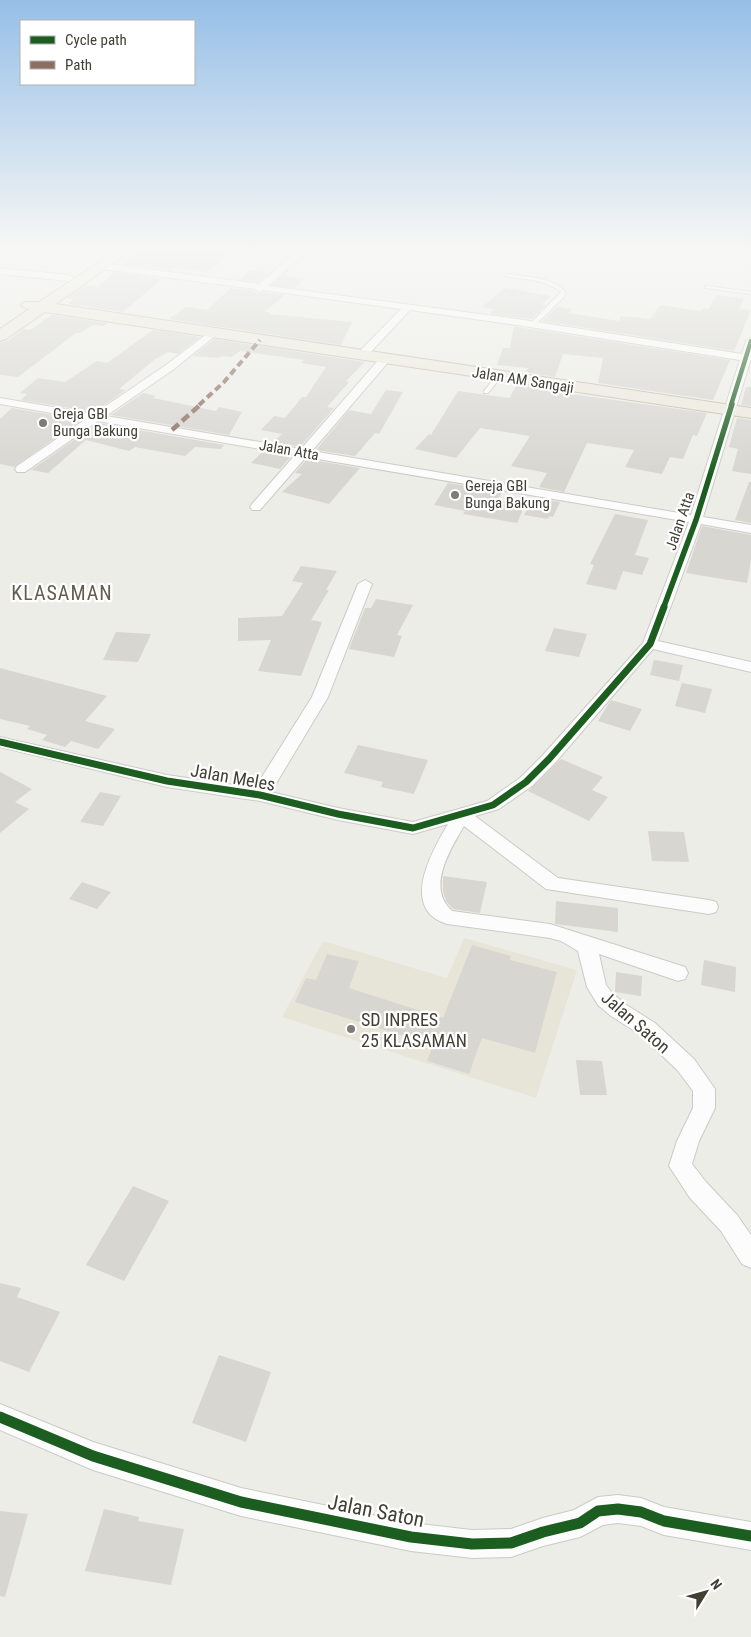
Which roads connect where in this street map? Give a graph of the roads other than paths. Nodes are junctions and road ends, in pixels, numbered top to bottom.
1 (13, 322) edge
2 (143, 322) edge
3 (393, 322) edge
4 (520, 322) edge
5 (533, 324) joint
6 (2, 330) edge
7 (212, 333) junction
8 (751, 341) edge
9 (362, 355) junction
10 (386, 358) junction
11 (746, 358) junction
12 (499, 376) junction
13 (486, 392) dead end
14 (0, 401) edge
15 (731, 408) junction
16 (751, 413) edge
17 (95, 417) junction
18 (304, 453) junction
19 (21, 468) dead end
20 (256, 506) dead end
21 (696, 520) junction
22 (751, 529) edge
23 (365, 584) dead end
24 (650, 644) junction
25 (751, 666) edge
26 (0, 742) edge
27 (260, 795) junction
28 (462, 815) junction
29 (709, 907) dead end
30 (576, 939) junction
31 (678, 973) dead end
32 (751, 1256) edge
33 (0, 1418) edge
34 (751, 1536) edge

1 - 6 highway
2 - 7 highway, Jalan AM Sangaji
3 - 9 street
4 - 5 street
5 - 11 street
7 - 9 highway, Jalan AM Sangaji
7 - 17 street
8 - 11 street, Jalan Atta
9 - 10 highway, Jalan AM Sangaji
10 - 12 highway, Jalan AM Sangaji
10 - 18 street
11 - 15 street, Jalan Atta
12 - 13 lane
12 - 15 highway, Jalan AM Sangaji
14 - 17 street, Jalan Atta
15 - 16 highway, Jalan AM Sangaji
15 - 21 street, Jalan Atta
17 - 18 street, Jalan Atta
17 - 19 street
18 - 20 street
18 - 21 street, Jalan Atta
21 - 22 street, Jalan Atta
21 - 24 street, Jalan Atta
23 - 27 street
24 - 25 street
24 - 28 street, Jalan Meles
26 - 27 street, Jalan Meles
27 - 28 street, Jalan Meles
28 - 29 street
28 - 30 street
30 - 31 street
30 - 32 street, Jalan Saton
33 - 34 street, Jalan Saton

